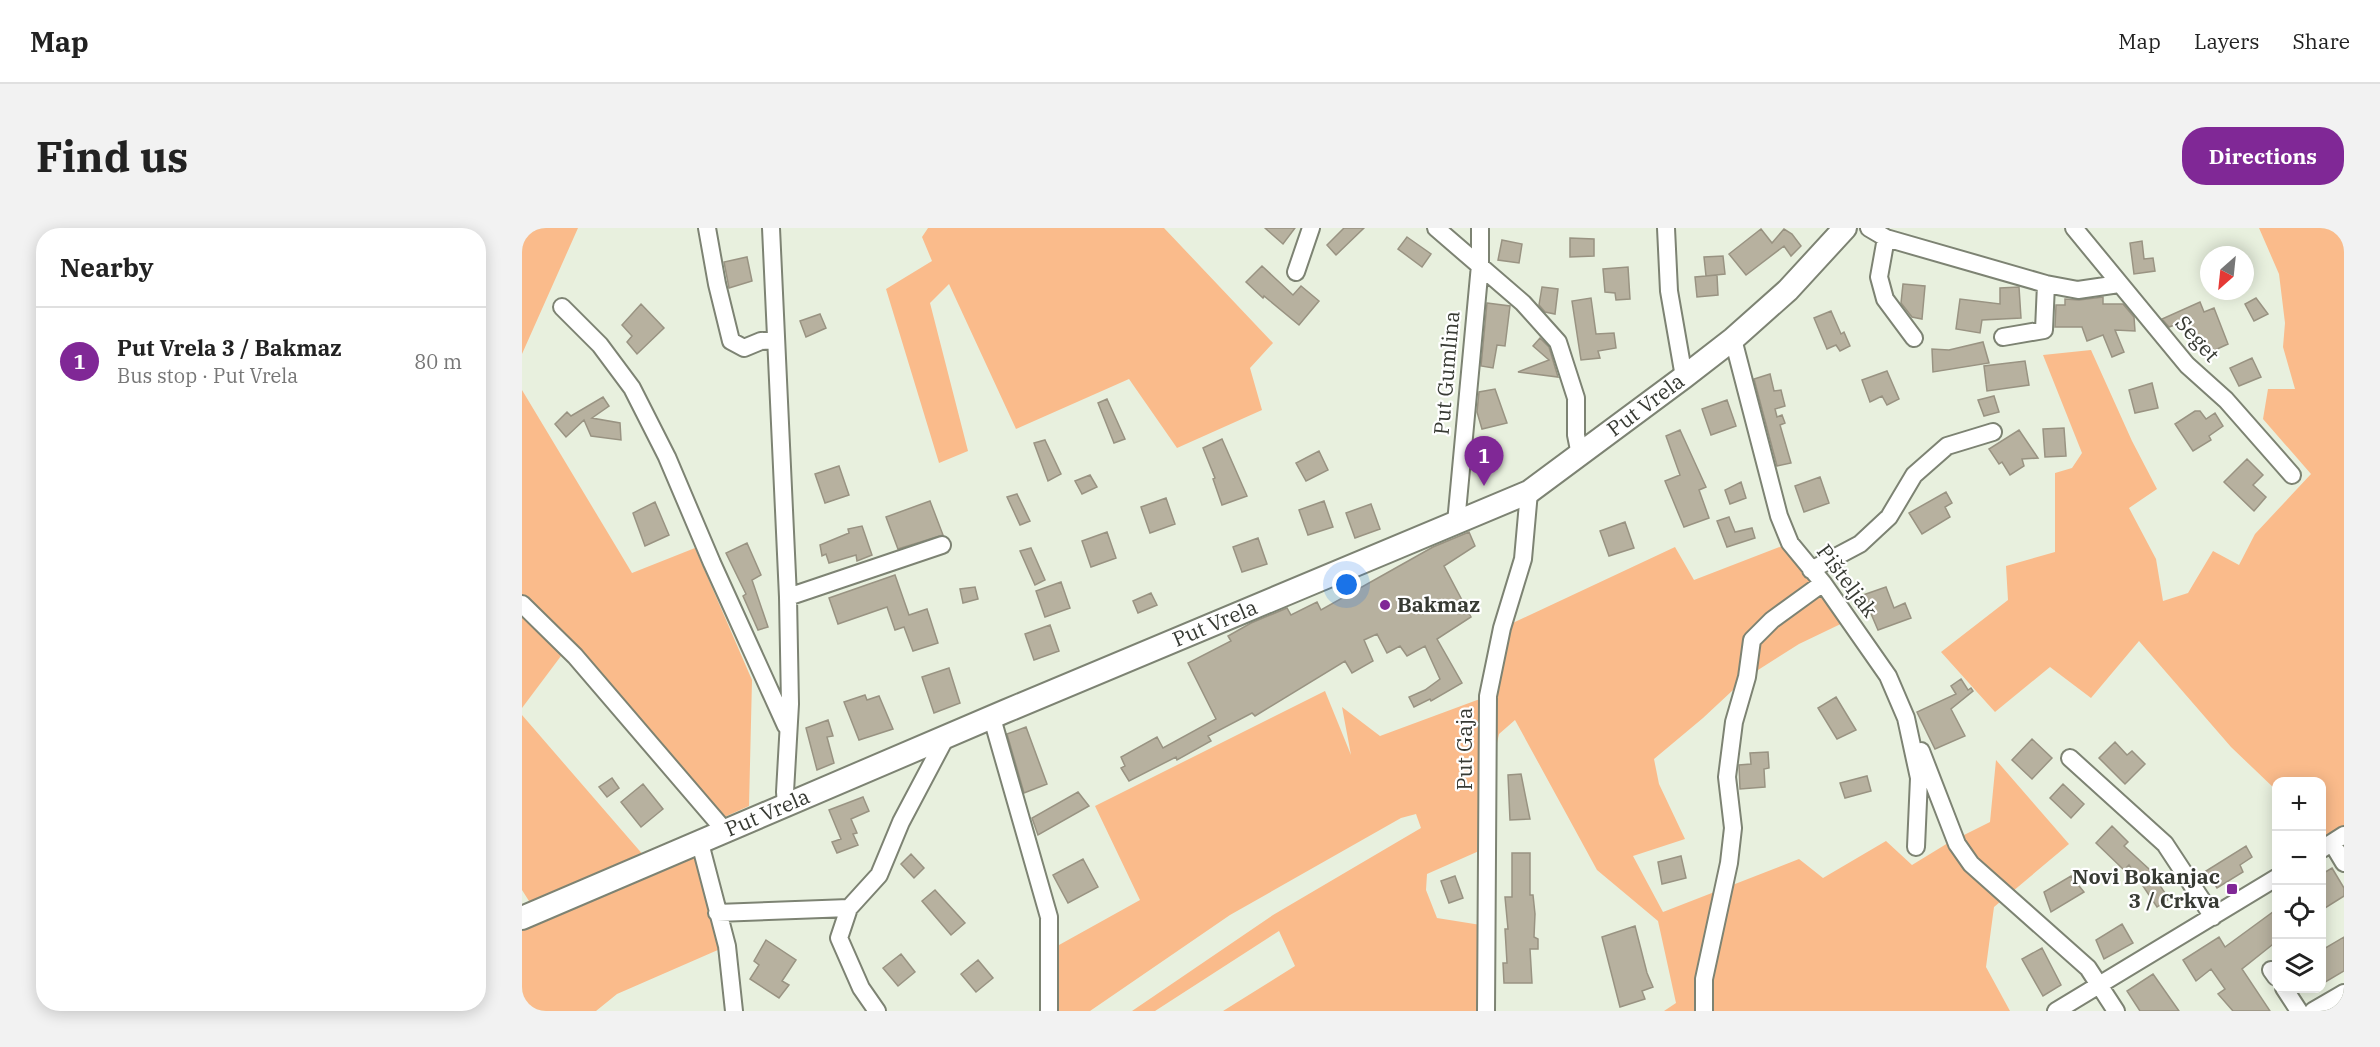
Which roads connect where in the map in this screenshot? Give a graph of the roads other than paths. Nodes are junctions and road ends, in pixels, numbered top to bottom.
1 (707, 228) edge
2 (771, 228) edge
3 (1311, 228) edge
4 (1436, 228) edge
5 (1480, 228) edge
6 (1666, 228) edge
7 (1845, 228) edge
8 (1869, 228) edge
9 (2074, 228) edge
10 (1886, 238) junction
11 (1480, 265) junction
12 (1296, 272) dead end
13 (2046, 284) junction
14 (2119, 284) junction
15 (562, 307) dead end
16 (1914, 338) dead end
17 (2003, 338) dead end
18 (1733, 339) junction
19 (776, 340) junction
20 (1684, 378) junction
21 (1993, 432) dead end
22 (1580, 454) junction
23 (2292, 475) dead end
24 (1529, 492) junction
25 (1456, 523) junction
26 (942, 545) dead end
27 (1811, 570) junction
28 (1823, 583) junction
29 (788, 597) junction
30 (522, 604) edge
31 (992, 718) junction
32 (1906, 718) junction
33 (788, 729) junction
34 (946, 737) junction
35 (2070, 758) dead end
36 (786, 805) junction
37 (726, 832) junction
38 (2333, 842) edge
39 (700, 843) junction
40 (1916, 847) dead end
41 (2344, 863) edge
42 (2272, 881) edge
43 (849, 908) junction
44 (717, 913) junction
45 (2213, 917) junction
46 (522, 918) edge
47 (2099, 986) junction
48 (2287, 993) edge
49 (2344, 993) edge
50 (734, 1011) edge
51 (877, 1011) edge
52 (1049, 1011) edge
53 (1486, 1011) edge
54 (1704, 1011) edge
55 (2056, 1011) edge
56 (2116, 1011) edge
57 (2299, 1011) edge
58 (2313, 1011) edge

1 - 19 street
2 - 19 street
3 - 12 street
4 - 11 street
5 - 11 street, Put Gumlina
6 - 20 street
7 - 18 main road, Put Vrela
8 - 10 street
9 - 14 street, Seget
10 - 13 street
10 - 16 street
11 - 22 street
11 - 25 street, Put Gumlina
13 - 14 street
13 - 17 street
14 - 23 street, Seget
15 - 33 street
18 - 20 main road, Put Vrela
18 - 27 street, Pišteljak
19 - 29 street
20 - 22 main road, Put Vrela
21 - 27 street
22 - 24 main road, Put Vrela
24 - 25 main road, Put Vrela
24 - 53 street, Put Gaja
25 - 31 main road, Put Vrela
26 - 29 street
27 - 28 street, Pišteljak
28 - 32 street, Pišteljak
28 - 54 street
29 - 33 street
30 - 37 street
31 - 34 main road, Put Vrela
31 - 52 street
32 - 40 street, Pišteljak
32 - 47 street
33 - 36 street
34 - 36 main road, Put Vrela
34 - 43 street
35 - 45 street
36 - 37 main road, Put Vrela
37 - 39 main road, Put Vrela
38 - 41 street
39 - 44 street
39 - 46 main road, Put Vrela
42 - 45 street
43 - 44 street
43 - 51 street
44 - 50 street
45 - 47 street
47 - 55 street
47 - 56 street
48 - 57 street
49 - 58 street

